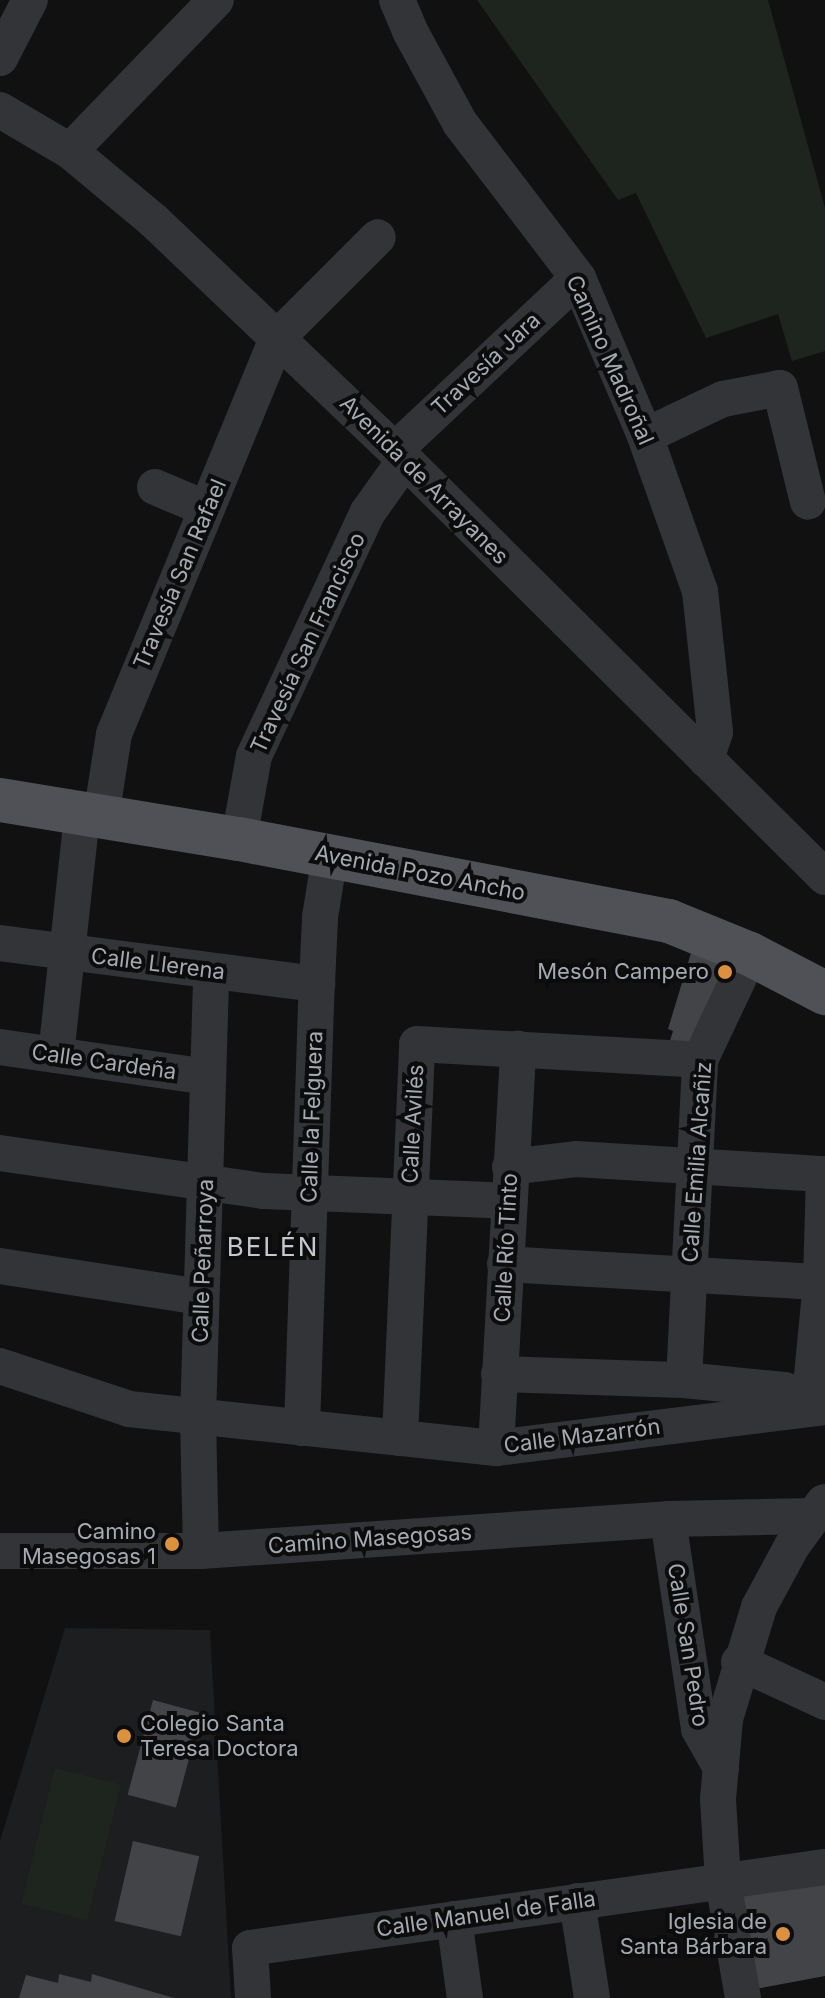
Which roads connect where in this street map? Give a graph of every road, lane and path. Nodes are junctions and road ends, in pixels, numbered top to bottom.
1 (30, 0) edge
2 (216, 0) edge
3 (397, 0) edge
4 (0, 58) edge
5 (0, 110) edge
6 (70, 151) junction
7 (378, 237) dead end
8 (578, 278) junction
9 (278, 337) junction
10 (645, 436) junction
11 (400, 455) junction
12 (155, 487) dead end
13 (808, 502) dead end
14 (207, 509) junction
15 (706, 760) junction
16 (0, 800) edge
17 (91, 815) junction
18 (239, 839) junction
19 (330, 856) junction
20 (825, 877) edge
21 (0, 943) edge
22 (68, 952) junction
23 (750, 954) junction
24 (211, 971) junction
25 (317, 984) junction
26 (825, 993) edge
27 (0, 1047) edge
28 (518, 1049) junction
29 (56, 1055) junction
30 (700, 1060) junction
31 (208, 1077) junction
32 (0, 1153) edge
33 (696, 1166) junction
34 (824, 1174) edge
35 (205, 1183) junction
36 (509, 1184) junction
37 (310, 1193) junction
38 (409, 1197) junction
39 (505, 1264) junction
40 (0, 1266) edge
41 (690, 1273) junction
42 (821, 1282) junction
43 (201, 1297) junction
44 (0, 1366) edge
45 (499, 1374) junction
46 (684, 1380) junction
47 (820, 1414) edge
48 (198, 1419) junction
49 (302, 1428) junction
50 (400, 1438) junction
51 (496, 1448) junction
52 (740, 1516) junction
53 (821, 1516) edge
54 (668, 1519) junction
55 (0, 1551) edge
56 (201, 1551) junction
57 (770, 1585) junction
58 (739, 1662) junction
59 (825, 1702) edge
60 (721, 1768) junction
61 (825, 1867) edge
62 (723, 1881) junction
63 (577, 1901) junction
64 (454, 1919) junction
65 (253, 1998) edge
66 (465, 1998) edge
67 (592, 1998) edge
68 (743, 1998) edge

1 - 4 street
2 - 6 street
3 - 8 street, Camino Madroñal
5 - 6 street, Avenida de Arrayanes
6 - 9 street, Avenida de Arrayanes
7 - 9 street
8 - 10 street, Camino Madroñal
8 - 11 street, Travesía Jara
9 - 11 street, Avenida de Arrayanes
9 - 14 street, Travesía San Rafael
10 - 13 street
10 - 15 street, Camino Madroñal
11 - 15 street, Avenida de Arrayanes
11 - 18 street, Travesía San Francisco
12 - 14 street
14 - 17 street, Travesía San Rafael
15 - 20 street, Avenida de Arrayanes
16 - 17 main road, Avenida Pozo Ancho
17 - 18 main road, Avenida Pozo Ancho
17 - 22 street, Travesía San Rafael
18 - 19 main road, Avenida Pozo Ancho
19 - 23 main road, Avenida Pozo Ancho
19 - 25 street, Calle la Felguera
21 - 22 street, Calle Llerena
22 - 24 street, Calle Llerena
22 - 29 street, Travesía San Rafael
23 - 26 main road, Avenida Pozo Ancho
23 - 30 street, Calle Emilia Alcañiz
24 - 25 street, Calle Llerena
24 - 31 street, Calle Peñarroya
25 - 37 street, Calle la Felguera
27 - 29 street, Calle Cardeña
28 - 30 street, Calle Avilés
28 - 36 street, Calle Río Tinto
28 - 38 street, Calle Avilés
29 - 31 street, Calle Cardeña
30 - 33 street, Calle Emilia Alcañiz
31 - 35 street, Calle Peñarroya
32 - 35 street
33 - 34 street
33 - 36 street
33 - 41 street, Calle Emilia Alcañiz
34 - 42 street
35 - 37 street
35 - 43 street, Calle Peñarroya
36 - 38 street
36 - 39 street, Calle Río Tinto
37 - 38 street
37 - 49 street, Calle la Felguera
38 - 50 street, Calle Avilés
39 - 41 street
39 - 45 street, Calle Río Tinto
40 - 43 street
41 - 42 street
41 - 46 street, Calle Emilia Alcañiz
42 - 47 street
43 - 48 street, Calle Peñarroya
44 - 48 street, Calle Mazarrón
45 - 46 street
45 - 51 street, Calle Río Tinto
46 - 47 street
47 - 51 street, Calle Mazarrón
48 - 49 street, Calle Mazarrón
48 - 56 street, Calle Peñarroya
49 - 50 street, Calle Mazarrón
50 - 51 street, Calle Mazarrón
52 - 53 street, Camino Masegosas
52 - 54 street, Camino Masegosas
52 - 57 street
53 - 57 street, Calle San Pedro
54 - 56 street, Camino Masegosas
54 - 60 street, Calle San Pedro
55 - 56 street, Camino Masegosas
57 - 58 street, Calle San Pedro
58 - 59 street
58 - 60 street, Calle San Pedro
60 - 62 street, Calle San Pedro
61 - 62 street, Calle Manuel de Falla
62 - 63 street, Calle Manuel de Falla
62 - 68 street, Calle San Pedro
63 - 64 street, Calle Manuel de Falla
63 - 67 street
64 - 65 street, Calle Manuel de Falla
64 - 66 street

